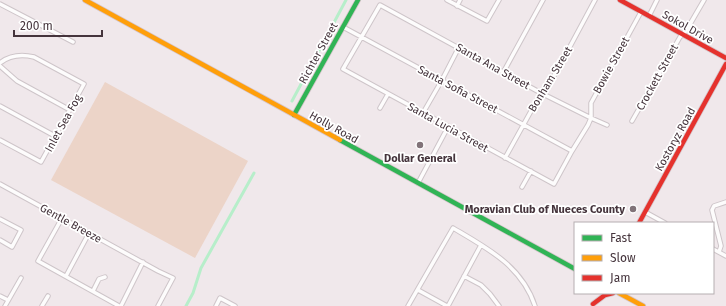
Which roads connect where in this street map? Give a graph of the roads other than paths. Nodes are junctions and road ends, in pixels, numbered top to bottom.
1 (85, 0) edge
2 (358, 0) edge
3 (447, 0) edge
4 (460, 0) edge
5 (499, 0) edge
6 (543, 0) edge
7 (595, 0) edge
8 (620, 0) edge
9 (657, 0) edge
10 (704, 0) edge
11 (0, 4) edge
12 (457, 6) junction
13 (641, 12) junction
14 (649, 16) junction
15 (344, 26) junction
16 (682, 34) junction
17 (361, 37) junction
18 (73, 42) dead end
19 (459, 47) junction
20 (726, 58) edge
21 (0, 64) edge
22 (726, 64) edge
23 (504, 72) junction
24 (442, 80) junction
25 (541, 93) junction
26 (388, 94) junction
27 (0, 106) edge
28 (380, 108) dead end
29 (70, 110) junction
30 (423, 113) junction
31 (294, 115) junction
32 (590, 118) junction
33 (632, 121) dead end
34 (524, 124) junction
35 (607, 125) dead end
36 (448, 127) junction
37 (55, 136) junction
38 (0, 140) edge
39 (572, 151) junction
40 (505, 158) junction
41 (531, 171) junction
42 (418, 183) junction
43 (0, 184) edge
44 (554, 184) joint
45 (522, 187) dead end
46 (726, 202) edge
47 (645, 212) junction
48 (62, 218) junction
49 (0, 219) edge
50 (640, 222) edge
51 (663, 222) edge
52 (89, 232) junction
53 (0, 240) edge
54 (481, 244) junction
55 (714, 250) edge
56 (719, 252) junction
57 (726, 256) edge
58 (143, 262) junction
59 (574, 268) edge
60 (66, 276) junction
61 (464, 276) junction
62 (105, 277) dead end
63 (21, 278) dead end
64 (418, 290) junction
65 (93, 291) junction
66 (598, 294) edge
67 (609, 294) edge
68 (621, 294) edge
69 (0, 296) edge
70 (48, 296) dead end
71 (8, 300) junction
72 (593, 305) edge
73 (5, 306) edge
74 (42, 306) edge
75 (120, 306) edge
76 (158, 306) edge
77 (216, 306) edge
78 (235, 306) edge
79 (408, 306) edge
80 (447, 306) edge
81 (499, 306) edge
82 (535, 306) edge
83 (643, 306) edge

1 - 31 main road, Holly Road
2 - 15 main road, Richter Street
3 - 12 street
4 - 12 street
5 - 12 street
6 - 23 street
7 - 25 street, Bonham Street
8 - 13 main road, Sokol Drive
9 - 14 street
10 - 16 street, Crockett Street
11 - 18 street
13 - 14 main road, Sokol Drive
13 - 32 street, Bowie Street
14 - 16 main road, Sokol Drive
15 - 17 street, Santa Sofia Street
15 - 31 main road, Richter Street
16 - 20 main road, Sokol Drive
16 - 33 street, Crockett Street
17 - 19 street, Santa Ana Street
17 - 24 street, Santa Sofia Street
17 - 26 street, Santa Lucia Street
19 - 23 street, Santa Ana Street
19 - 24 street
21 - 29 street
21 - 29 street, Inlet Sea Fog
22 - 47 main road, Kostoryz Road
23 - 25 street, Santa Ana Street
24 - 30 street
24 - 34 street, Santa Sofia Street
25 - 32 street, Santa Ana Street
25 - 34 street, Bonham Street
26 - 28 street
26 - 30 street, Santa Lucia Street
27 - 37 street
29 - 37 street, Inlet Sea Fog
30 - 36 street, Santa Lucia Street
31 - 42 main road, Holly Road
32 - 35 street, Santa Ana Street
32 - 39 street, Bowie Street
34 - 39 street, Santa Sofia Street
34 - 40 street, Bonham Street
36 - 40 street, Santa Lucia Street
36 - 42 street
37 - 38 street, Inlet Sea Fog
39 - 44 street, Bowie Street
40 - 41 street, Santa Lucia Street
41 - 44 street, Santa Lucia Street
41 - 45 street
42 - 59 main road, Holly Road
43 - 48 street, Gentle Breeze
46 - 56 street
47 - 50 main road, Kostoryz Road
47 - 51 street
48 - 52 street, Gentle Breeze
48 - 60 street
49 - 53 street
52 - 58 street, Gentle Breeze
52 - 60 street
54 - 61 street
54 - 64 street
54 - 82 street
55 - 56 street
56 - 57 street
58 - 75 street
58 - 76 street, Gentle Breeze
60 - 65 street
61 - 80 street
61 - 81 street
62 - 65 street
63 - 71 street
64 - 79 street
64 - 80 street
65 - 75 street
66 - 72 main road
67 - 72 main road
68 - 83 main road
69 - 71 street
70 - 74 street
71 - 73 street
77 - 78 street

